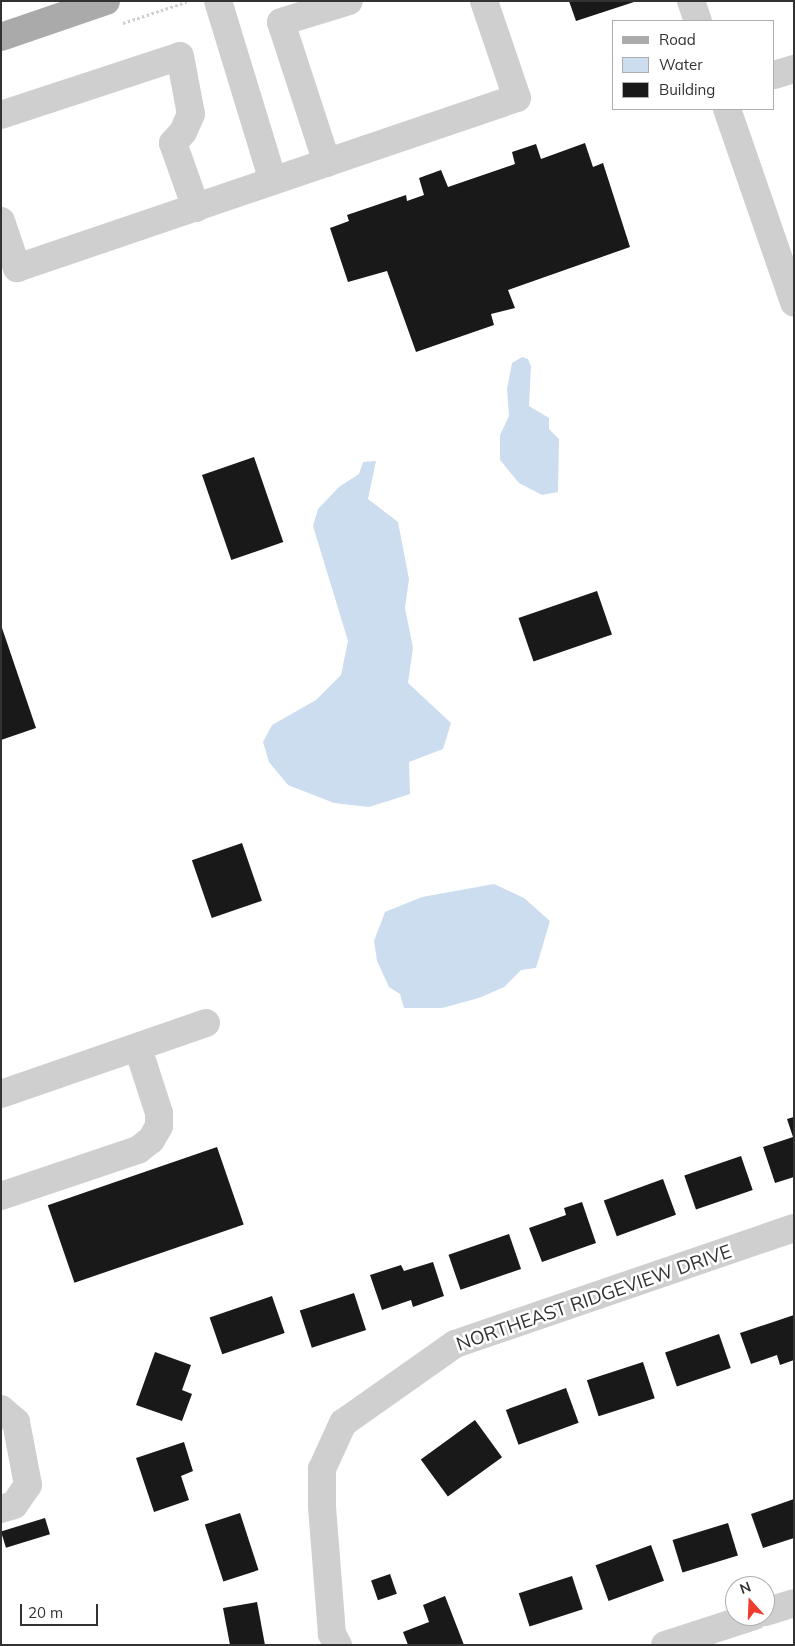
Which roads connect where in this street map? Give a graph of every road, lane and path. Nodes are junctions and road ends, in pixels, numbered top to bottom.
1 (106, 1) edge
2 (218, 1) edge
3 (349, 1) edge
4 (484, 1) edge
5 (691, 1) edge
6 (698, 20) edge
7 (1, 37) edge
8 (794, 69) edge
9 (775, 75) edge
10 (728, 110) edge
11 (1, 116) edge
12 (327, 163) junction
13 (273, 181) junction
14 (196, 208) junction
15 (1, 221) edge
16 (794, 303) edge
17 (206, 1023) dead end
18 (138, 1048) junction
19 (1, 1094) edge
20 (1, 1196) edge
21 (794, 1228) edge
22 (1, 1409) edge
23 (1, 1509) edge
24 (794, 1603) edge
25 (775, 1609) edge
26 (725, 1625) edge
27 (338, 1645) edge
28 (665, 1645) edge

1 - 7 main road
2 - 13 street
3 - 12 street
4 - 12 street
5 - 6 street
8 - 9 street
10 - 16 street
11 - 14 street
12 - 13 street
13 - 14 street
14 - 15 street
17 - 18 street
18 - 19 street
18 - 20 street
21 - 27 street, NORTHEAST RIDGEVIEW DRIVE
22 - 23 street
24 - 25 street
26 - 28 street

